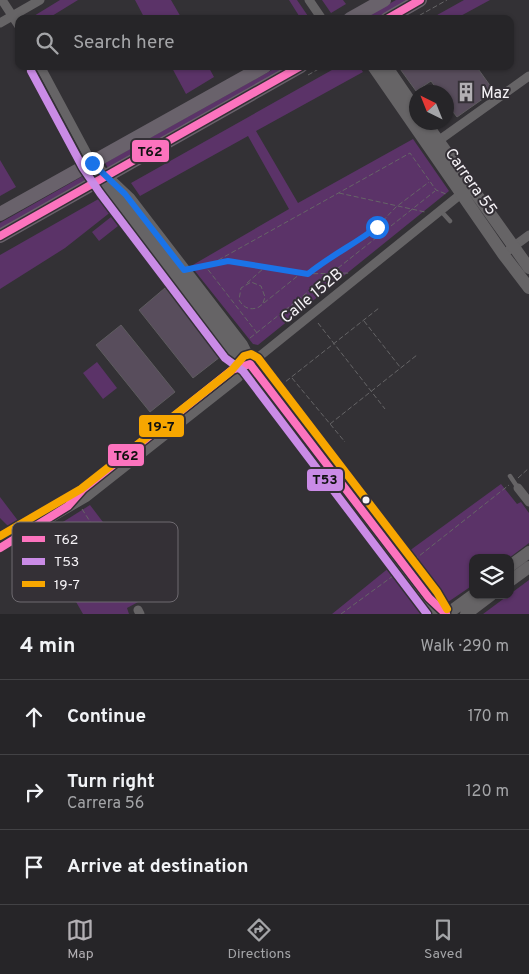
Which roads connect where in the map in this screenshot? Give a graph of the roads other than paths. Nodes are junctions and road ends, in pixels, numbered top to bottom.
1 (2, 0) edge
2 (40, 0) edge
3 (309, 0) edge
4 (384, 0) edge
5 (420, 0) edge
6 (319, 15) edge
7 (357, 15) edge
8 (393, 15) edge
9 (13, 16) junction
10 (15, 19) edge
11 (0, 23) edge
12 (42, 70) edge
13 (258, 70) edge
14 (294, 70) edge
15 (380, 70) edge
16 (381, 70) edge
17 (529, 76) edge
18 (409, 102) edge
19 (430, 130) edge
20 (438, 141) junction
21 (92, 163) junction
22 (104, 177) junction
23 (458, 196) junction
24 (438, 212) junction
25 (0, 214) edge
26 (450, 220) dead end
27 (529, 235) edge
28 (0, 236) edge
29 (508, 251) junction
30 (529, 268) edge
31 (529, 288) edge
32 (250, 364) junction
33 (510, 476) dead end
34 (516, 484) joint
35 (529, 502) edge
36 (68, 506) junction
37 (42, 522) edge
38 (12, 541) edge
39 (0, 548) edge
40 (529, 552) edge
41 (514, 563) edge
42 (529, 567) edge
43 (514, 578) edge
44 (429, 598) junction
45 (469, 598) edge
46 (486, 599) edge
47 (438, 614) edge
48 (447, 614) edge
49 (466, 614) edge

1 - 9 street
2 - 9 street
3 - 6 street
4 - 7 main road
5 - 8 main road
9 - 10 street
9 - 11 street
12 - 21 street
13 - 21 main road
14 - 22 main road
15 - 23 street, Carrera 55
16 - 18 street, Carrera 55
17 - 20 street
19 - 20 street, Carrera 55
20 - 29 street, Carrera 55
21 - 22 street
21 - 25 main road
22 - 28 main road
22 - 32 street
22 - 32 street
23 - 24 street, Calle 152B
23 - 29 street, Carrera 55
24 - 26 lane
24 - 32 street, Calle 152B
27 - 29 street
29 - 30 street, Carrera 55
29 - 31 street, Carrera 55
32 - 36 street, Calle 152B
32 - 36 street, Calle 152B
32 - 44 street
33 - 34 lane
34 - 35 street
36 - 37 street, Calle 152B
38 - 39 street, Calle 152B
40 - 41 street
42 - 43 street
44 - 47 street
44 - 48 street
45 - 48 street
46 - 49 street

